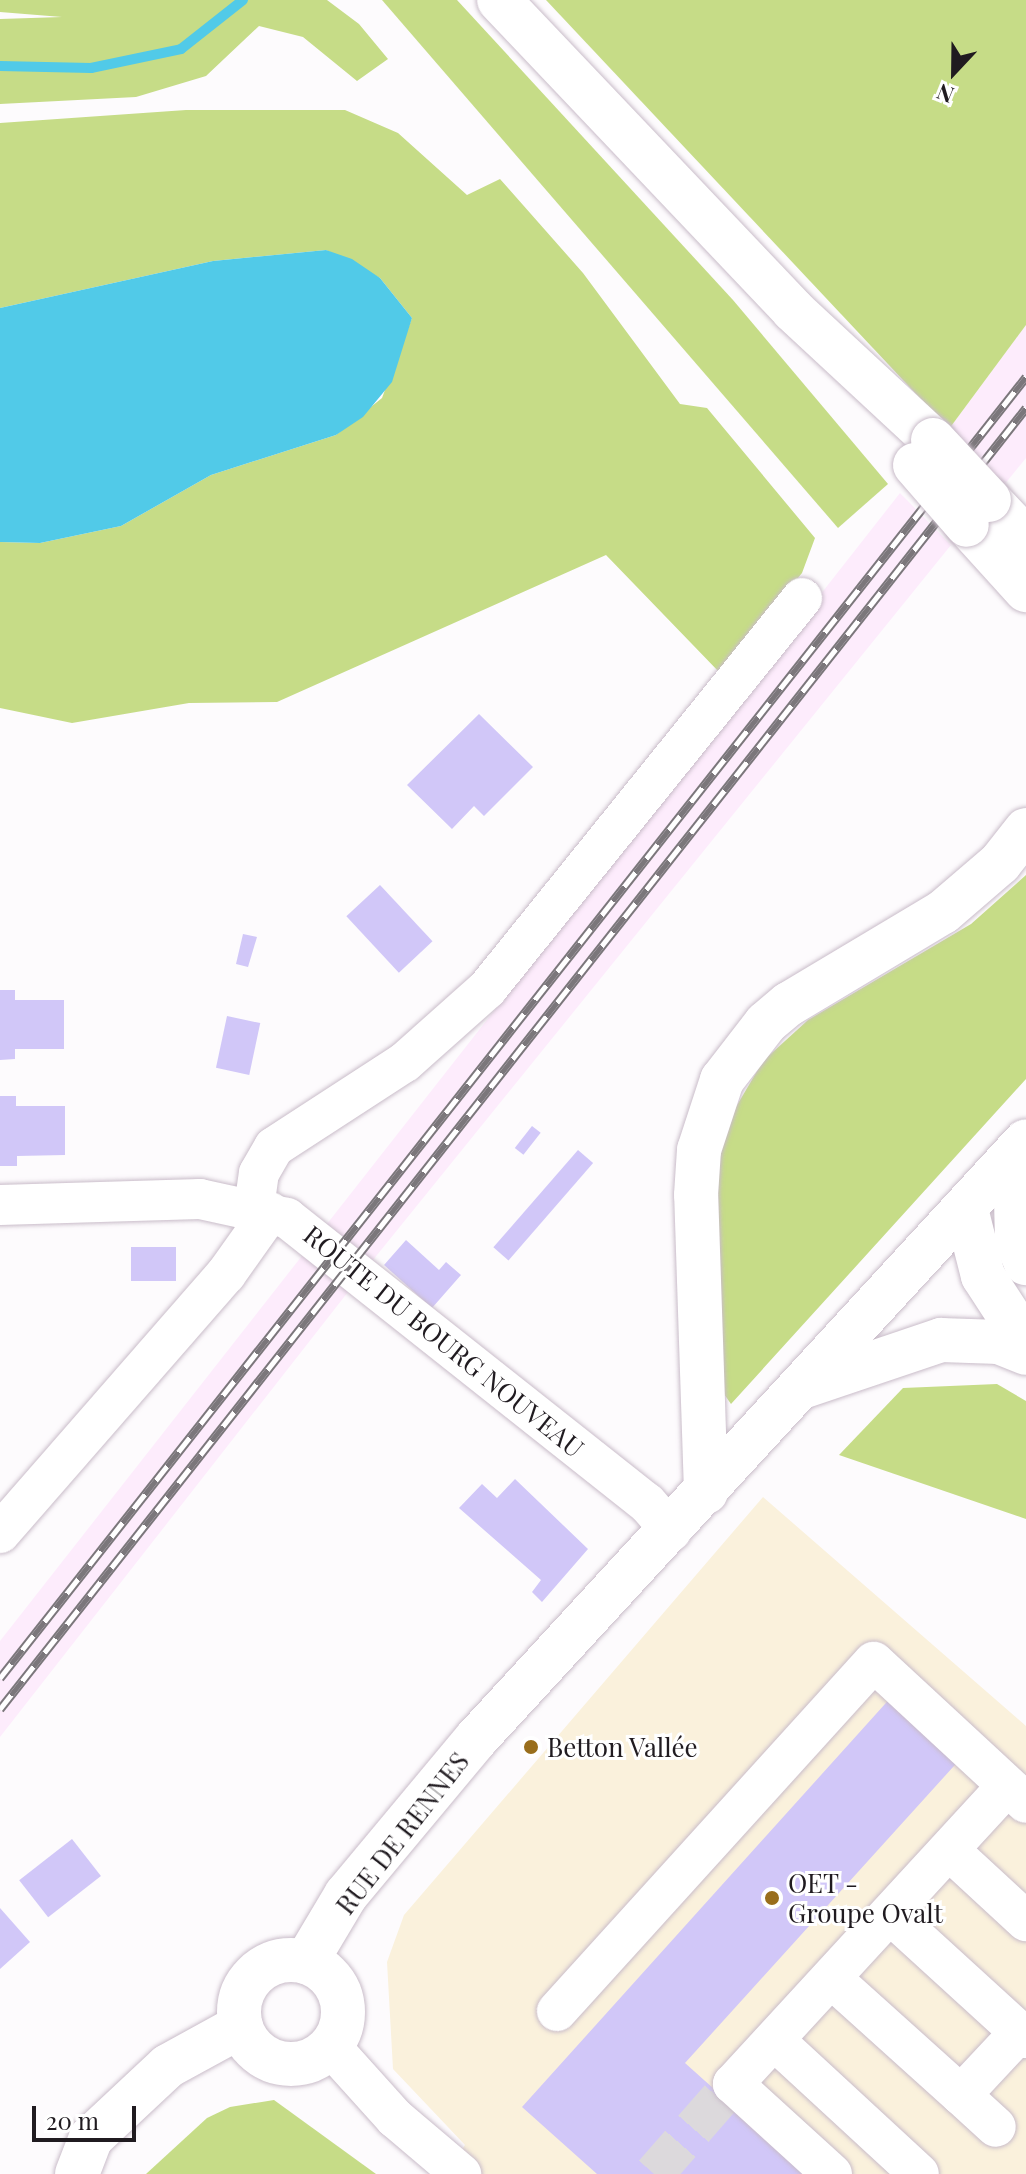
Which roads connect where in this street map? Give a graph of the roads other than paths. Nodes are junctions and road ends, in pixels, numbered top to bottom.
1 (499, 0) edge
2 (978, 512) junction
3 (1026, 539) edge
4 (1026, 590) edge
5 (802, 598) dead end
6 (1026, 830) edge
7 (1020, 1147) edge
8 (0, 1205) edge
9 (966, 1209) junction
10 (262, 1210) junction
11 (1026, 1263) edge
12 (1026, 1342) edge
13 (1026, 1353) edge
14 (803, 1386) junction
15 (706, 1492) junction
16 (671, 1531) junction
17 (0, 1533) edge
18 (1017, 1794) edge
19 (949, 1850) junction
20 (890, 1914) junction
21 (1026, 1921) edge
22 (319, 1970) junction
23 (831, 1978) junction
24 (557, 2011) dead end
25 (1023, 2035) edge
26 (248, 2038) junction
27 (774, 2040) junction
28 (321, 2054) junction
29 (961, 2095) junction
30 (996, 2127) dead end
31 (78, 2173) edge
32 (461, 2174) edge
33 (832, 2174) edge
34 (919, 2174) edge

1 - 2 main road, bridge
2 - 3 main road
2 - 4 main road
5 - 10 street
6 - 15 main road
7 - 9 main road, RUE DE RENNES
7 - 11 main road
8 - 10 street, ROUTE DU BOURG NOUVEAU
9 - 12 main road
9 - 14 main road, RUE DE RENNES
10 - 16 street, ROUTE DU BOURG NOUVEAU
10 - 17 street
13 - 14 main road
14 - 15 main road, RUE DE RENNES
15 - 16 main road, RUE DE RENNES
16 - 22 main road, RUE DE RENNES
18 - 19 street
18 - 24 street
19 - 20 street
19 - 21 street
20 - 23 street
20 - 25 street
22 - 26 main road
22 - 28 main road
23 - 27 street
23 - 29 street
25 - 29 street
26 - 28 main road
26 - 31 main road
27 - 33 street
27 - 34 street
28 - 32 street
29 - 30 street

